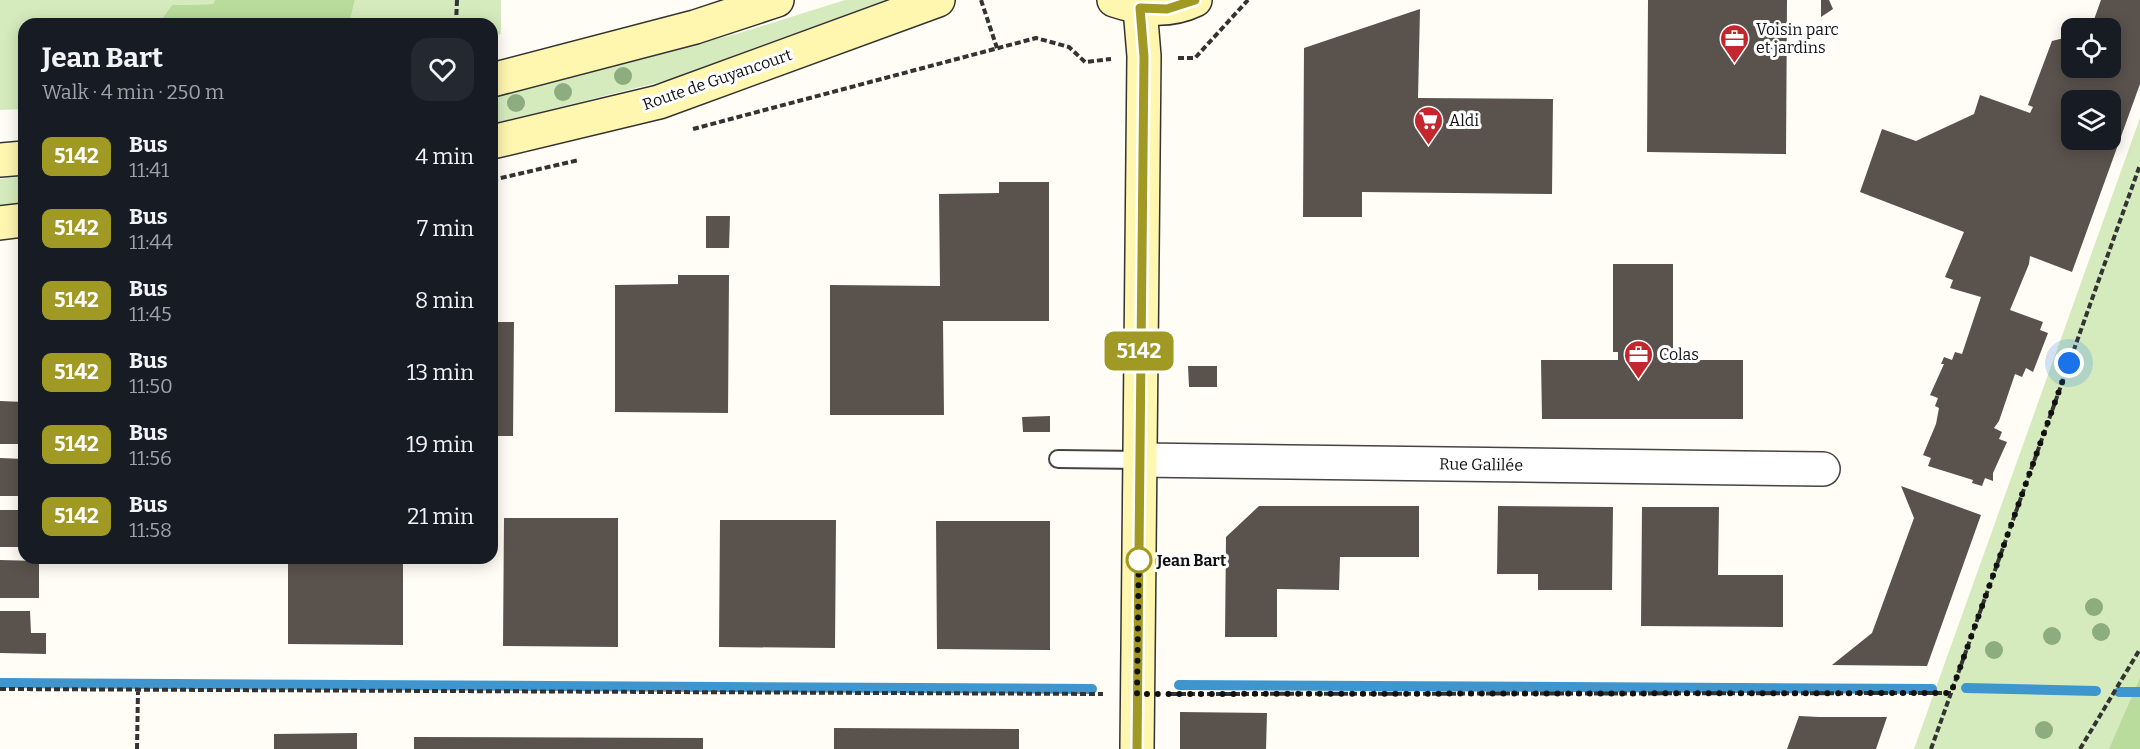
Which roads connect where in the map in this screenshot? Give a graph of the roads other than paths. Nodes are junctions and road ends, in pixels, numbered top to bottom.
1 (777, 0) edge
2 (938, 0) edge
3 (1195, 0) edge
4 (1127, 4) edge
5 (498, 78) edge
6 (498, 141) edge
7 (18, 158) edge
8 (0, 160) edge
9 (18, 221) edge
10 (0, 223) edge
11 (1058, 459) dead end
12 (1140, 460) junction
13 (1823, 469) dead end
14 (1137, 749) edge

1 - 5 main road
2 - 6 main road, Route de Guyancourt
3 - 4 main road
4 - 12 main road
7 - 8 main road
9 - 10 main road
11 - 12 lane
12 - 13 street, Rue Galilée
12 - 14 main road

